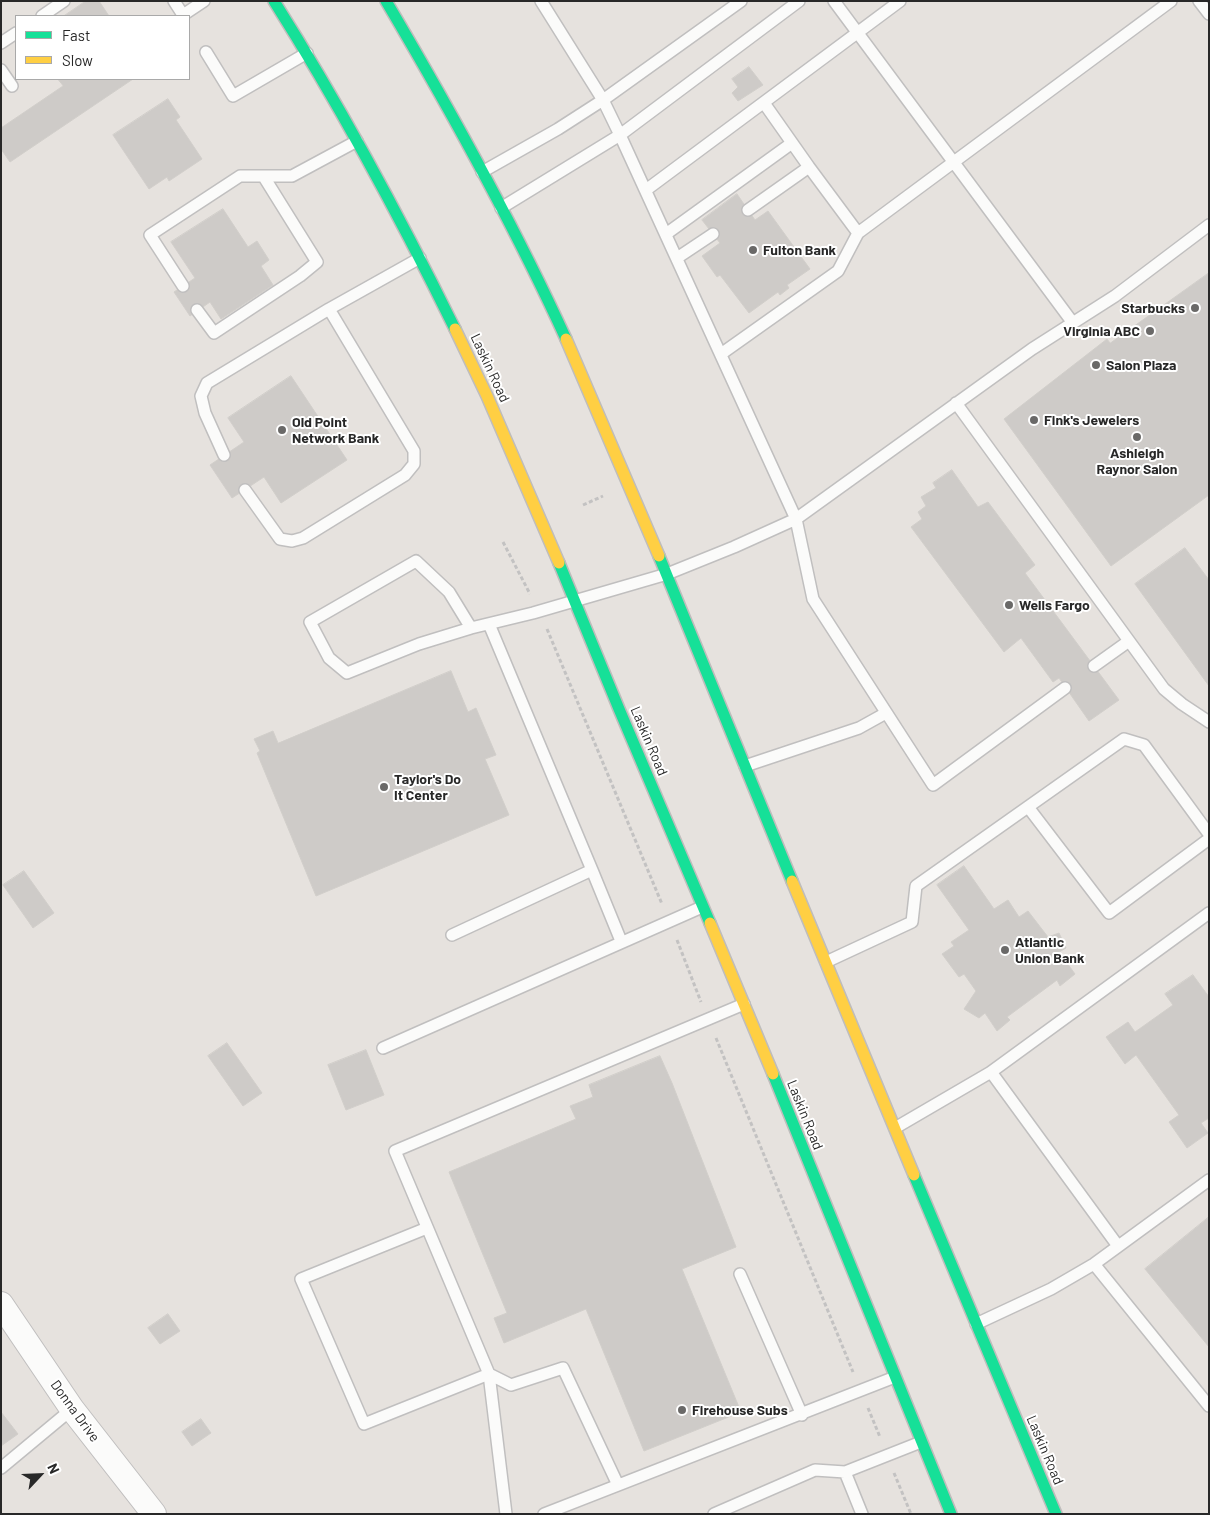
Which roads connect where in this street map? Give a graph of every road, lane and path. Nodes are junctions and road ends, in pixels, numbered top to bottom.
1 (64, 1) edge
2 (174, 1) edge
3 (204, 1) edge
4 (274, 1) edge
5 (386, 1) edge
6 (541, 1) edge
7 (741, 1) edge
8 (799, 1) edge
9 (834, 1) edge
10 (900, 1) edge
11 (1171, 1) edge
12 (1200, 1) edge
13 (1209, 14) edge
14 (43, 15) edge
15 (857, 33) junction
16 (15, 34) edge
17 (1, 43) edge
18 (206, 52) dead end
19 (307, 53) junction
20 (1, 70) edge
21 (12, 86) dead end
22 (602, 100) junction
23 (764, 103) junction
24 (620, 136) junction
25 (357, 140) junction
26 (792, 143) junction
27 (952, 161) junction
28 (809, 167) junction
29 (482, 172) junction
30 (264, 177) junction
31 (646, 190) junction
32 (501, 208) junction
33 (748, 210) dead end
34 (1209, 225) edge
35 (858, 233) junction
36 (666, 234) junction
37 (713, 234) dead end
38 (420, 258) junction
39 (677, 258) junction
40 (182, 286) dead end
41 (329, 309) junction
42 (197, 310) dead end
43 (1073, 323) junction
44 (721, 354) junction
45 (956, 403) junction
46 (224, 455) dead end
47 (245, 490) dead end
48 (604, 496) dead end
49 (583, 505) dead end
50 (796, 519) junction
51 (667, 574) junction
52 (576, 601) junction
53 (489, 624) junction
54 (471, 628) junction
55 (1129, 641) junction
56 (1094, 666) dead end
57 (1065, 688) dead end
58 (886, 713) junction
59 (1209, 722) edge
60 (745, 766) junction
61 (1028, 807) junction
62 (1209, 834) edge
63 (1209, 839) edge
64 (592, 870) junction
65 (702, 907) junction
66 (1209, 913) edge
67 (452, 935) dead end
68 (621, 941) junction
69 (826, 962) junction
70 (744, 1004) junction
71 (383, 1048) dead end
72 (991, 1072) junction
73 (895, 1128) junction
74 (1209, 1180) edge
75 (427, 1228) junction
76 (1118, 1246) junction
77 (1094, 1264) junction
78 (740, 1274) dead end
79 (1, 1304) edge
80 (976, 1324) junction
81 (489, 1374) junction
82 (895, 1378) junction
83 (1209, 1406) edge
84 (72, 1409) junction
85 (802, 1415) junction
86 (921, 1442) junction
87 (1, 1468) edge
88 (845, 1472) junction
89 (618, 1485) junction
90 (154, 1514) edge
91 (506, 1514) edge
92 (544, 1514) edge
93 (714, 1514) edge
94 (862, 1514) edge
95 (951, 1514) edge
96 (1056, 1514) edge

1 - 14 lane
2 - 3 lane
4 - 19 main road, Laskin Road
5 - 29 main road, Laskin Road
6 - 22 lane
7 - 22 lane
8 - 24 lane
9 - 15 lane
10 - 15 lane
11 - 27 lane
12 - 13 lane
15 - 23 lane
15 - 27 lane
16 - 17 lane
18 - 19 lane
19 - 25 main road, Laskin Road
20 - 21 lane
22 - 24 lane
22 - 29 lane
23 - 26 lane
23 - 31 lane
24 - 31 lane
24 - 32 lane
25 - 30 lane
25 - 38 main road, Laskin Road
26 - 28 lane
26 - 36 lane
27 - 35 lane
27 - 43 lane
28 - 33 lane
28 - 35 lane
29 - 32 main road, Laskin Road
30 - 40 lane
30 - 42 lane
31 - 36 lane
32 - 51 main road, Laskin Road
34 - 43 lane
35 - 44 lane
36 - 39 lane
37 - 39 lane
38 - 41 lane
38 - 52 main road, Laskin Road
39 - 44 lane
41 - 46 lane
41 - 47 lane
43 - 45 lane
44 - 50 lane
45 - 50 lane
45 - 55 lane
48 - 49 path
50 - 51 lane
50 - 58 lane
51 - 52 lane
51 - 60 main road, Laskin Road
52 - 53 lane
52 - 65 main road, Laskin Road
53 - 54 lane
53 - 64 lane
54 - 54 lane
55 - 56 lane
55 - 59 lane
57 - 58 lane
58 - 60 lane
60 - 69 main road, Laskin Road
61 - 62 lane
61 - 63 lane
61 - 69 lane
64 - 67 lane
64 - 68 lane
65 - 68 lane
65 - 70 main road, Laskin Road
66 - 72 lane
68 - 71 lane
69 - 73 main road, Laskin Road
70 - 75 lane
70 - 82 main road, Laskin Road
72 - 73 lane
72 - 76 lane
73 - 80 main road, Laskin Road
74 - 76 lane
75 - 81 lane
75 - 81 lane
76 - 77 lane
77 - 80 lane
77 - 83 lane
78 - 85 lane
79 - 84 street, Donna Drive
80 - 96 main road, Laskin Road
81 - 89 lane
81 - 91 lane
82 - 85 lane
82 - 86 main road, Laskin Road
84 - 87 lane
84 - 90 street, Donna Drive
85 - 89 lane
86 - 88 lane
86 - 95 main road, Laskin Road
88 - 93 lane
88 - 94 lane
89 - 92 lane

